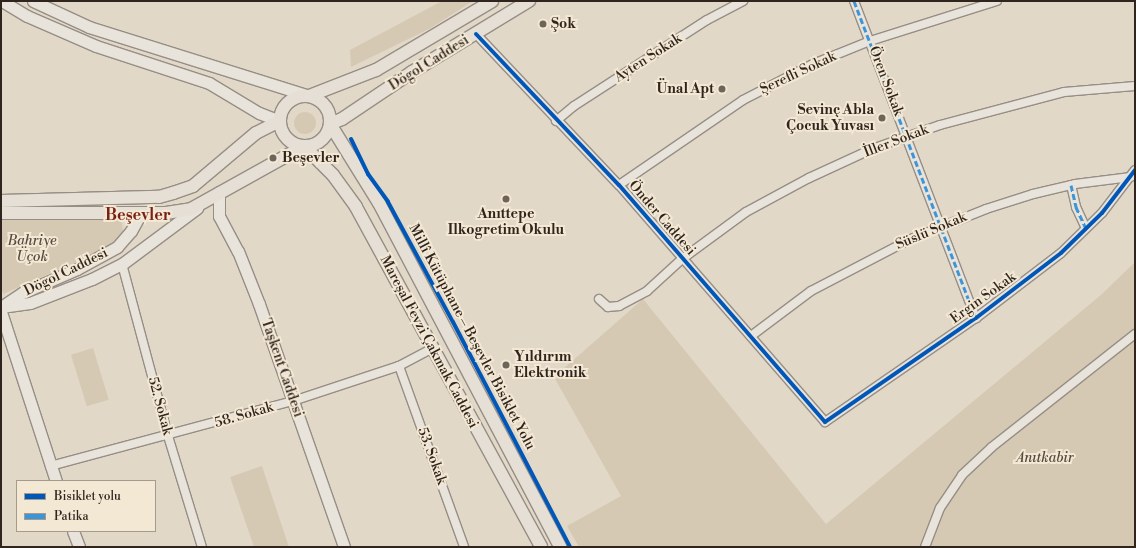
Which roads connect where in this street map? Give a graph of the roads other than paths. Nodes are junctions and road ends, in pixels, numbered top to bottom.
1 (2, 1) edge
2 (33, 1) edge
3 (492, 1) edge
4 (529, 1) edge
5 (743, 1) edge
6 (854, 1) edge
7 (997, 1) edge
8 (476, 34) junction
9 (870, 41) junction
10 (1135, 86) edge
11 (309, 96) junction
12 (280, 121) junction
13 (556, 121) junction
14 (330, 124) junction
15 (907, 136) junction
16 (304, 146) junction
17 (1133, 173) edge
18 (619, 185) junction
19 (1071, 185) junction
20 (219, 192) junction
21 (140, 197) junction
22 (1, 201) edge
23 (199, 206) junction
24 (1, 213) edge
25 (141, 213) junction
26 (942, 226) junction
27 (1086, 228) junction
28 (682, 259) junction
29 (122, 264) junction
30 (599, 299) dead end
31 (1, 307) edge
32 (1, 312) edge
33 (976, 318) junction
34 (1135, 334) edge
35 (750, 336) junction
36 (433, 348) junction
37 (399, 366) junction
38 (293, 401) junction
39 (825, 422) joint
40 (168, 436) junction
41 (50, 466) junction
42 (56, 480) edge
43 (73, 532) edge
44 (79, 547) edge
45 (202, 547) edge
46 (344, 547) edge
47 (464, 547) edge
48 (541, 547) edge
49 (560, 547) edge
50 (925, 547) edge

1 - 12 street
2 - 11 street
3 - 11 main road, Dögol Caddesi
4 - 8 main road, Dögol Caddesi
5 - 13 street, Ayten Sokak
6 - 9 street, Ören Sokak
7 - 9 street, Şerefli Sokak
8 - 13 street, Önder Caddesi
8 - 14 main road, Dögol Caddesi
9 - 15 street, Ören Sokak
9 - 18 street, Şerefli Sokak
10 - 15 street, İller Sokak
11 - 12 main road
11 - 14 main road
12 - 16 main road
12 - 21 main road
13 - 18 street, Önder Caddesi
14 - 16 main road
14 - 49 main road, Mareşal Fevzi Çakmak Caddesi
15 - 26 street, Ören Sokak
15 - 28 street, İller Sokak
16 - 20 main road, Dögol Caddesi
16 - 36 main road, Mareşal Fevzi Çakmak Caddesi
17 - 19 street, Süslü Sokak
17 - 27 street, Ergin Sokak
18 - 28 street, Önder Caddesi
19 - 26 street, Süslü Sokak
19 - 27 street
20 - 23 main road, Dögol Caddesi
20 - 38 street, Taşkent Caddesi
21 - 22 main road
21 - 25 main road
23 - 25 main road, Dögol Caddesi
23 - 29 street, Dögol Caddesi
24 - 25 main road
25 - 31 street, Dögol Caddesi
26 - 33 street, Ören Sokak
26 - 35 street, Süslü Sokak
27 - 33 street, Ergin Sokak
28 - 30 street, İller Sokak
28 - 35 street, Önder Caddesi
29 - 31 street, Dögol Caddesi
29 - 40 street, 52. Sokak
32 - 41 street
33 - 39 street, Ergin Sokak
34 - 50 street
35 - 39 street, Önder Caddesi
36 - 37 street, 58. Sokak
36 - 48 main road, Mareşal Fevzi Çakmak Caddesi
37 - 38 street, 58. Sokak
37 - 47 street, 53. Sokak
38 - 40 street, 58. Sokak
38 - 46 street, Taşkent Caddesi
40 - 41 street, 58. Sokak
40 - 45 street, 52. Sokak
41 - 42 street
43 - 44 street

